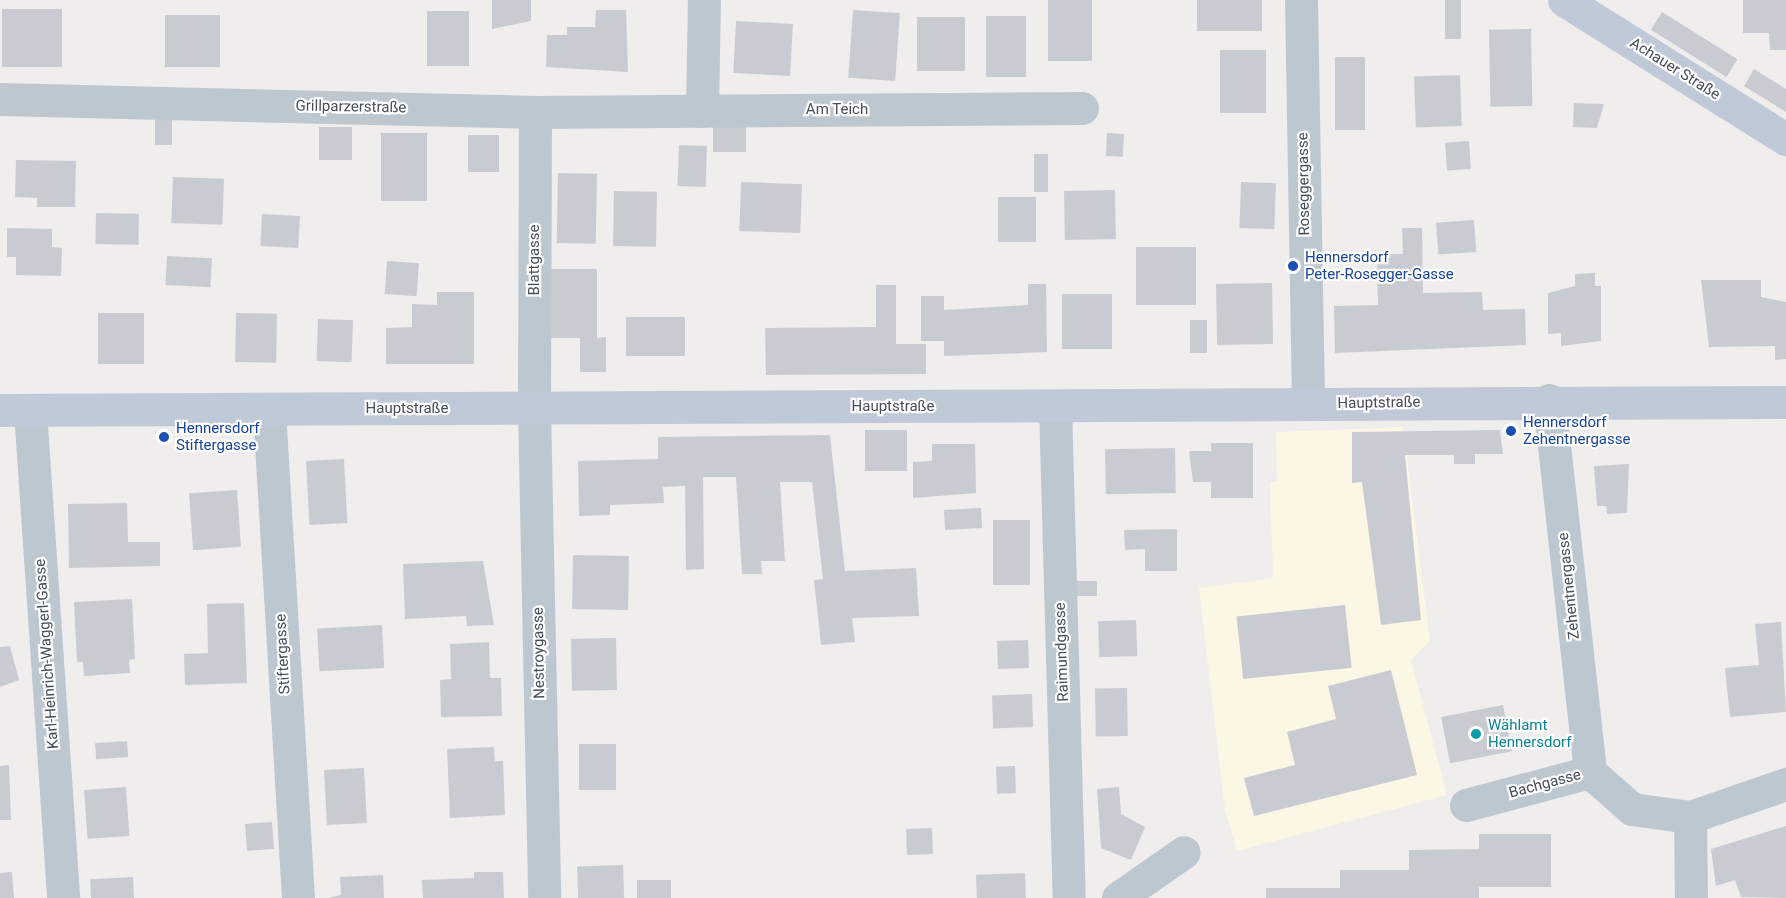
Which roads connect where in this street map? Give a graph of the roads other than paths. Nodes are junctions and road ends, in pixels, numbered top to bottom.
1 (705, 0) edge
2 (1301, 0) edge
3 (1564, 0) edge
4 (0, 99) edge
5 (1082, 108) dead end
6 (702, 111) junction
7 (535, 112) junction
8 (1786, 139) edge
9 (1549, 400) junction
10 (1786, 402) edge
11 (1308, 404) junction
12 (1055, 406) junction
13 (534, 409) junction
14 (15, 410) edge
15 (269, 410) junction
16 (1590, 772) junction
17 (1786, 784) edge
18 (1466, 805) dead end
19 (1690, 817) junction
20 (1184, 852) dead end
21 (63, 898) edge
22 (298, 898) edge
23 (544, 898) edge
24 (1069, 898) edge
25 (1118, 898) edge
26 (1691, 898) edge

1 - 6 street
2 - 11 street, Roseggergasse
3 - 8 street, Achauer Straße
4 - 7 street, Grillparzerstraße
5 - 6 street, Am Teich
6 - 7 street, Grillparzerstraße
7 - 13 street, Blattgasse
9 - 10 street, Hauptstraße
9 - 11 street, Hauptstraße
9 - 16 street, Zehentnergasse
11 - 12 street, Hauptstraße
12 - 13 street, Hauptstraße
12 - 24 street, Raimundgasse
13 - 15 street, Hauptstraße
13 - 23 street, Nestroygasse
14 - 15 street, Hauptstraße
14 - 21 street, Karl-Heinrich-Waggerl-Gasse
15 - 22 street, Stiftergasse
16 - 18 street, Bachgasse
16 - 19 street, Bachgasse
17 - 19 street, Bachgasse
19 - 26 street
20 - 25 street

